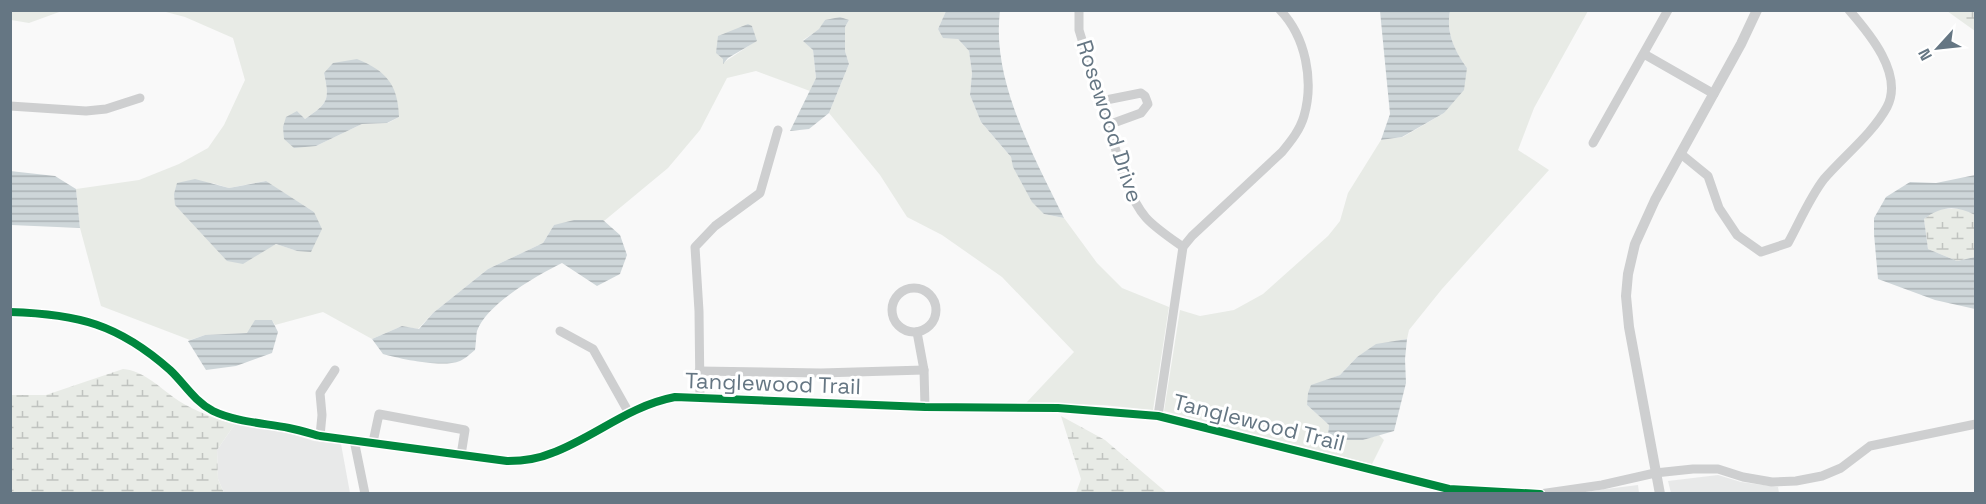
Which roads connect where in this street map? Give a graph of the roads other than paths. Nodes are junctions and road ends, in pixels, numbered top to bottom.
1 (1079, 10) edge
2 (1280, 10) edge
3 (1668, 10) edge
4 (1757, 10) edge
5 (1849, 10) edge
6 (1644, 54) junction
7 (1714, 94) junction
8 (140, 98) dead end
9 (1101, 101) junction
10 (10, 106) edge
11 (1108, 124) junction
12 (778, 130) dead end
13 (1593, 144) dead end
14 (1681, 154) junction
15 (1183, 247) junction
16 (10, 312) edge
17 (560, 331) dead end
18 (917, 332) junction
19 (335, 370) dead end
20 (924, 370) junction
21 (699, 371) junction
22 (700, 397) junction
23 (925, 407) junction
24 (629, 413) junction
25 (1158, 416) junction
26 (1973, 426) edge
27 (320, 436) junction
28 (354, 440) junction
29 (373, 442) junction
30 (461, 455) junction
31 (1655, 473) junction
32 (366, 494) edge
33 (1540, 494) edge
34 (1660, 494) edge

1 - 9 street, Rosewood Drive
2 - 15 street
3 - 6 street
4 - 7 street
5 - 14 street
6 - 7 street
6 - 13 street
7 - 14 street
8 - 10 street
9 - 11 street, Rosewood Drive
9 - 11 street
11 - 15 street, Rosewood Drive
12 - 21 street
14 - 31 street
15 - 25 street
16 - 27 street, Tanglewood Trail
17 - 24 street
18 - 18 street
18 - 20 street
19 - 27 street
20 - 21 street
20 - 23 street
21 - 22 street
22 - 23 street, Tanglewood Trail
22 - 24 street, Tanglewood Trail
23 - 25 street, Tanglewood Trail
24 - 30 street, Tanglewood Trail
25 - 33 street, Tanglewood Trail
26 - 31 street, Tanglewood Trail
27 - 28 street, Tanglewood Trail
28 - 29 street, Tanglewood Trail
28 - 32 street
29 - 30 street, Tanglewood Trail
29 - 30 street
31 - 33 street, Tanglewood Trail
31 - 34 street

